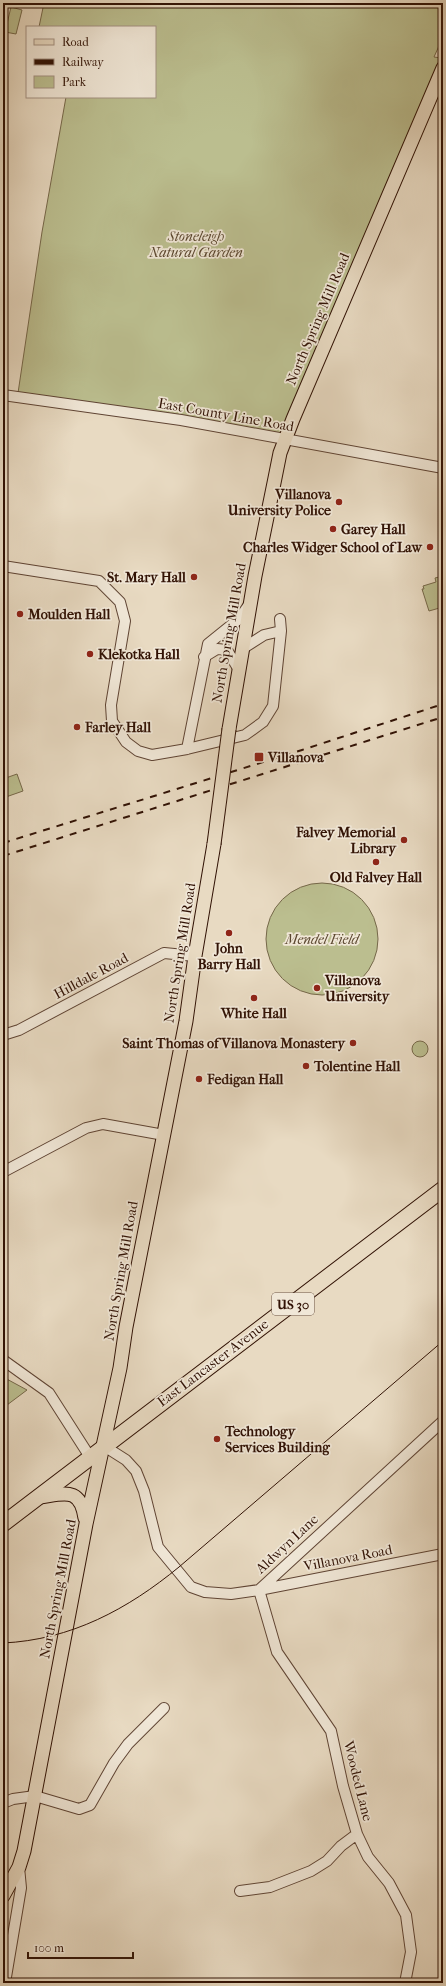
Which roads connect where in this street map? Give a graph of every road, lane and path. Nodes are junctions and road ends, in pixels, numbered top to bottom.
1 (443, 68) edge
2 (3, 395) edge
3 (285, 440) junction
4 (443, 468) edge
5 (3, 566) edge
6 (250, 600) junction
7 (280, 619) dead end
8 (281, 631) junction
9 (242, 649) junction
10 (204, 657) junction
11 (239, 670) junction
12 (187, 749) junction
13 (195, 956) junction
14 (3, 1035) edge
15 (164, 1135) junction
16 (3, 1172) edge
17 (443, 1189) edge
18 (3, 1360) edge
19 (443, 1421) edge
20 (104, 1446) junction
21 (90, 1457) junction
22 (39, 1498) junction
23 (3, 1524) edge
24 (86, 1524) junction
25 (443, 1554) edge
26 (259, 1590) junction
27 (164, 1708) dead end
28 (35, 1796) junction
29 (3, 1803) edge
30 (357, 1834) junction
31 (19, 1867) junction
32 (240, 1891) dead end
33 (3, 1896) edge
34 (5, 1983) edge
35 (405, 1983) edge

1 - 3 main road, North Spring Mill Road
2 - 3 street, East County Line Road
3 - 4 street, East County Line Road
3 - 6 main road, North Spring Mill Road
5 - 12 street
6 - 9 main road, North Spring Mill Road
6 - 10 street
7 - 8 street
8 - 9 street
8 - 12 street
9 - 11 main road, North Spring Mill Road
10 - 11 street
10 - 12 street
11 - 13 main road, North Spring Mill Road, bridge
13 - 14 street, Hilldale Road
13 - 15 main road, North Spring Mill Road
15 - 16 street
15 - 20 main road, North Spring Mill Road
17 - 20 highway, East Lancaster Avenue / US 30
18 - 21 street
19 - 26 street, Aldwyn Lane
20 - 21 highway, East Lancaster Avenue / US 30
20 - 24 main road, North Spring Mill Road
20 - 26 street, Aldwyn Lane
21 - 22 highway, East Lancaster Avenue / US 30
22 - 23 highway, East Lancaster Avenue / US 30
22 - 24 main road
24 - 28 main road, North Spring Mill Road
25 - 26 street, Villanova Road
26 - 30 street, Wooded Lane
27 - 28 street
28 - 29 street
28 - 31 main road, North Spring Mill Road
30 - 32 street
30 - 35 street, Wooded Lane
31 - 33 main road, North Spring Mill Road
31 - 34 street

